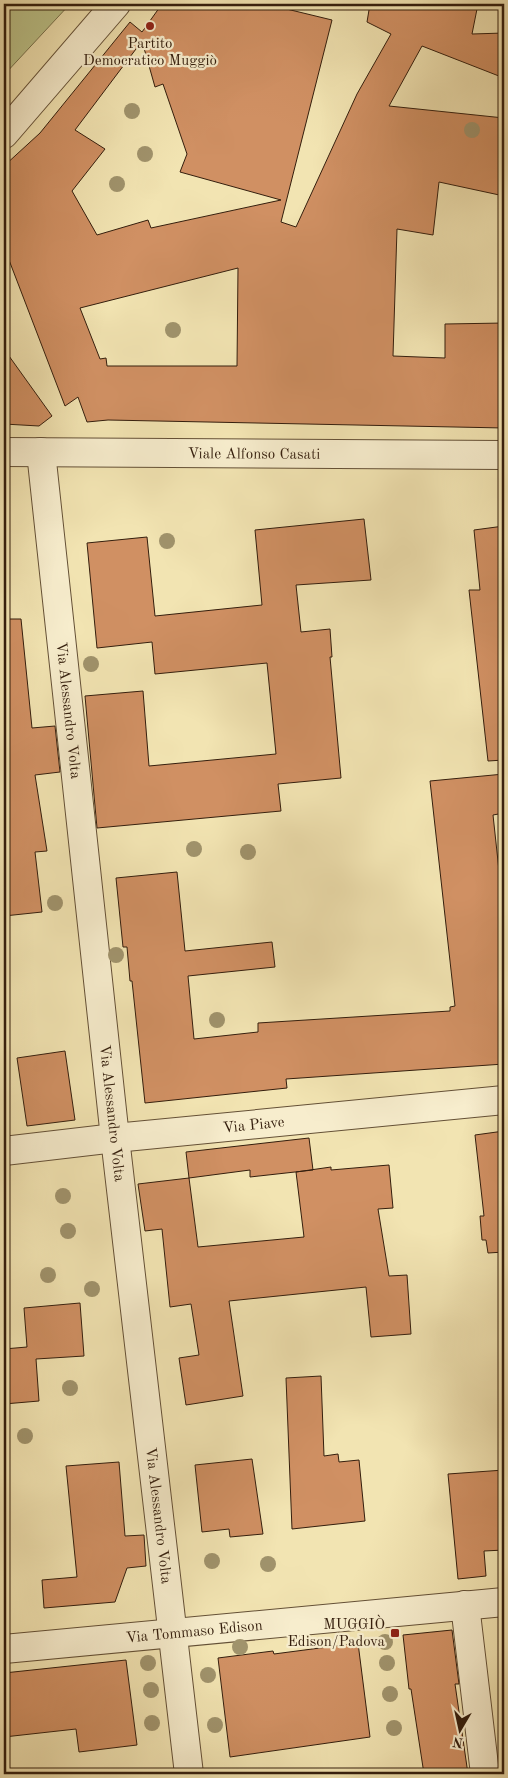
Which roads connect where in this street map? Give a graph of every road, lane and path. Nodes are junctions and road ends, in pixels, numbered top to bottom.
1 (116, 4) edge
2 (4, 134) edge
3 (4, 452) edge
4 (41, 452) junction
5 (504, 455) edge
6 (504, 1100) edge
7 (115, 1138) junction
8 (4, 1152) edge
9 (504, 1602) edge
10 (465, 1606) junction
11 (174, 1632) junction
12 (4, 1649) edge
13 (189, 1774) edge
14 (485, 1774) edge

1 - 2 street
3 - 4 street, Viale Alfonso Casati
4 - 5 street, Viale Alfonso Casati
4 - 7 street, Via Alessandro Volta
6 - 7 street, Via Piave
7 - 8 street, Via Piave
7 - 11 street, Via Alessandro Volta
9 - 10 street, Via Tommaso Edison
10 - 11 street, Via Tommaso Edison
10 - 14 street
11 - 12 street, Via Tommaso Edison
11 - 13 street, Via Alessandro Volta

